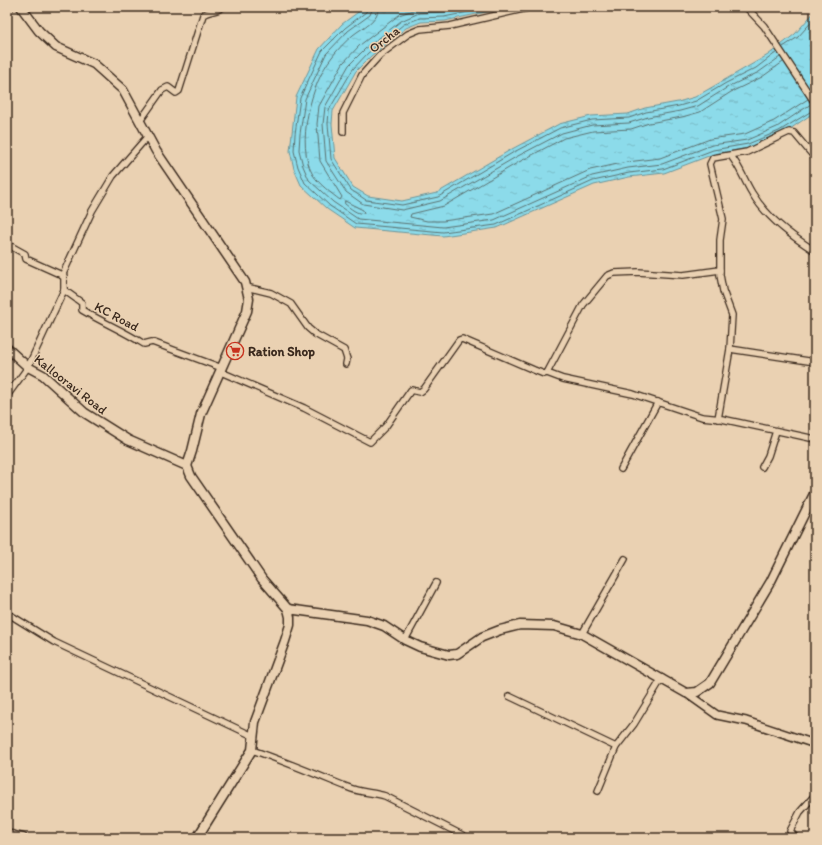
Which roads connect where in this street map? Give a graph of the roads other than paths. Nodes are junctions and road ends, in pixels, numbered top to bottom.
1 (11, 7) edge
2 (21, 7) edge
3 (223, 7) edge
4 (532, 7) edge
5 (746, 7) edge
6 (7, 9) edge
7 (815, 104) edge
8 (140, 121) junction
9 (343, 132) dead end
10 (148, 136) junction
11 (731, 156) junction
12 (815, 158) edge
13 (7, 244) edge
14 (815, 251) edge
15 (720, 270) junction
16 (62, 276) junction
17 (246, 287) junction
18 (64, 290) junction
19 (7, 348) edge
20 (730, 349) junction
21 (815, 362) edge
22 (346, 364) dead end
23 (28, 367) junction
24 (221, 370) junction
25 (547, 373) junction
26 (7, 396) edge
27 (658, 402) junction
28 (718, 419) junction
29 (776, 431) junction
30 (815, 439) edge
31 (187, 466) junction
32 (621, 468) dead end
33 (762, 468) dead end
34 (815, 492) edge
35 (625, 559) dead end
36 (436, 583) dead end
37 (288, 609) junction
38 (7, 613) edge
39 (582, 634) junction
40 (405, 640) junction
41 (662, 678) junction
42 (686, 693) junction
43 (509, 696) dead end
44 (253, 736) junction
45 (815, 744) edge
46 (616, 747) junction
47 (252, 750) junction
48 (598, 791) dead end
49 (815, 795) edge
50 (7, 834) edge
51 (23, 838) edge
52 (197, 838) edge
53 (468, 838) edge
54 (796, 838) edge

1 - 6 street
2 - 8 main road
3 - 8 street
4 - 9 street, Orcha
5 - 7 street
8 - 10 main road
10 - 16 street
10 - 17 main road
11 - 12 street
11 - 14 street
11 - 15 street
13 - 16 street
15 - 20 street
15 - 25 street
16 - 18 street
17 - 22 street
17 - 24 main road
18 - 23 street
18 - 24 street, KC Road
19 - 23 main road, Kallooravi Road
20 - 21 street
20 - 28 street
23 - 26 street
23 - 31 main road, Kallooravi Road
24 - 25 street
24 - 31 main road
25 - 27 street
27 - 28 street
27 - 32 street
28 - 29 street
29 - 30 street
29 - 33 street
31 - 37 main road
34 - 42 main road
35 - 39 street
36 - 40 street
37 - 40 main road
37 - 44 main road
38 - 44 street
39 - 40 main road
39 - 41 main road
41 - 42 main road
41 - 46 street
42 - 45 street
43 - 46 street
44 - 47 main road
46 - 48 street
47 - 52 main road
47 - 53 street
49 - 54 street
50 - 51 main road

